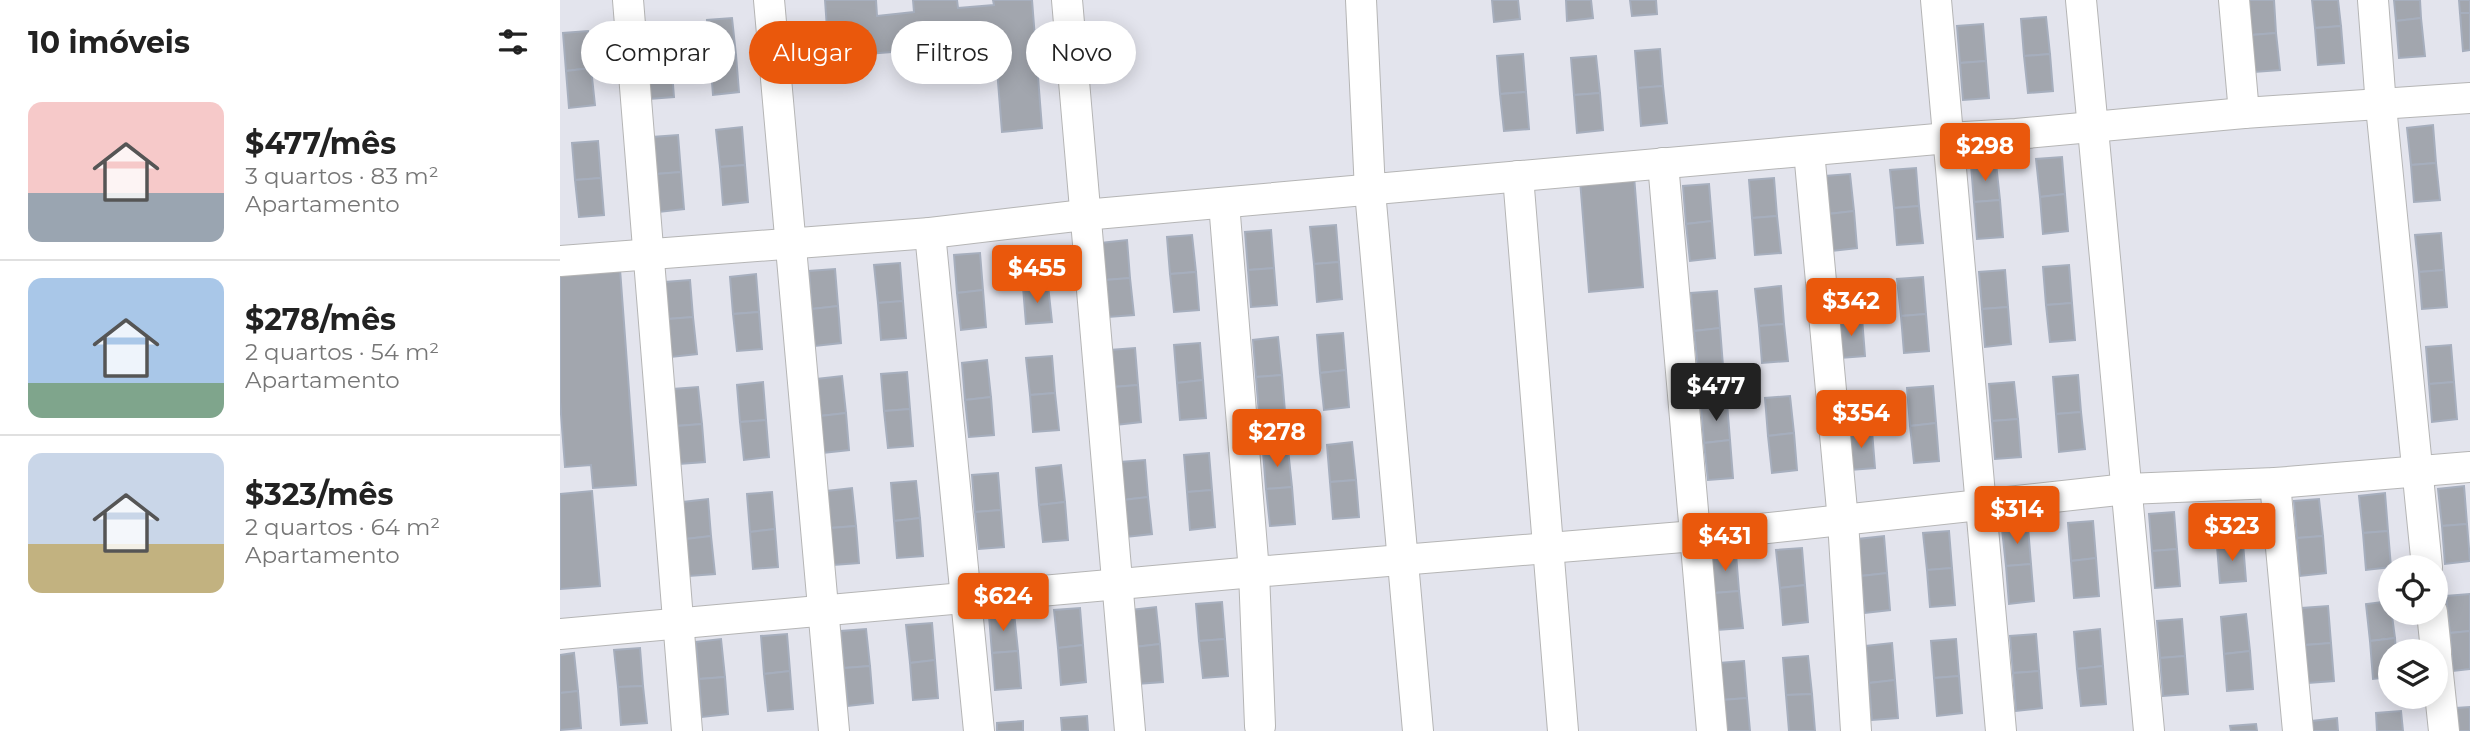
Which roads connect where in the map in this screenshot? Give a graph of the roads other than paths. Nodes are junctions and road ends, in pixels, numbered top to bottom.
1 (628, 0) edge
2 (769, 0) edge
3 (1067, 0) edge
4 (1361, 0) edge
5 (1936, 0) edge
6 (2081, 0) edge
7 (2234, 0) edge
8 (2373, 0) edge
9 (2470, 98) edge
10 (2381, 106) junction
11 (2244, 113) junction
12 (2092, 125) junction
13 (1948, 138) junction
14 (1809, 151) junction
15 (1663, 163) junction
16 (1518, 176) junction
17 (1370, 191) junction
18 (1224, 203) junction
19 (1084, 215) junction
20 (930, 233) junction
21 (792, 244) junction
22 (647, 255) junction
23 (560, 261) edge
24 (2470, 467) edge
25 (2418, 472) junction
26 (2275, 484) junction
27 (2127, 489) junction
28 (1982, 505) junction
29 (1843, 521) junction
30 (1695, 536) junction
31 (1547, 549) junction
32 (2426, 555) edge
33 (1401, 561) junction
34 (1254, 572) junction
35 (1119, 585) junction
36 (967, 599) junction
37 (822, 611) junction
38 (679, 624) junction
39 (560, 634) edge
40 (2442, 709) edge
41 (1261, 726) dead end
42 (687, 731) edge
43 (834, 731) edge
44 (979, 731) edge
45 (1130, 731) edge
46 (1418, 731) edge
47 (1563, 731) edge
48 (1712, 731) edge
49 (1856, 731) edge
50 (2001, 731) edge
51 (2149, 731) edge
52 (2298, 731) edge
53 (2444, 731) edge

1 - 22 street
2 - 21 street
3 - 19 street
4 - 17 street
5 - 13 street
6 - 12 street
7 - 11 street
8 - 10 street
9 - 10 street
10 - 11 street
10 - 25 street
11 - 12 street
12 - 13 street
12 - 27 street
13 - 14 street
13 - 28 street
14 - 15 street
14 - 29 street
15 - 16 street
15 - 30 street
16 - 17 street
16 - 31 street
17 - 18 street
17 - 33 street
18 - 19 street
18 - 34 street
19 - 20 street
19 - 35 street
20 - 21 street
20 - 36 street
21 - 22 street
21 - 37 street
22 - 23 street
22 - 38 street
24 - 25 street
25 - 26 street
25 - 32 street
26 - 27 street
26 - 52 street
27 - 28 street
27 - 51 street
28 - 29 street
28 - 50 street
29 - 30 street
29 - 49 street
30 - 31 street
30 - 48 street
31 - 33 street
31 - 47 street
33 - 34 street
33 - 46 street
34 - 35 street
34 - 41 street
35 - 36 street
35 - 45 street
36 - 37 street
36 - 44 street
37 - 38 street
37 - 43 street
38 - 39 street
38 - 42 street
40 - 53 street

